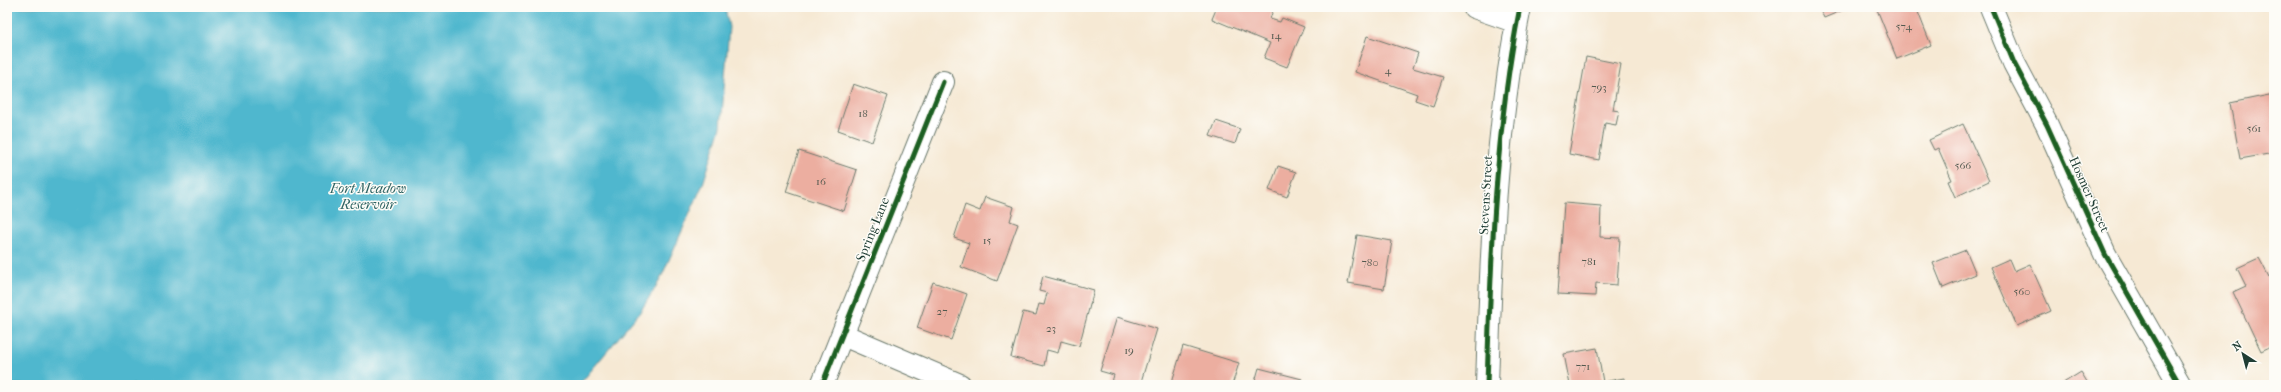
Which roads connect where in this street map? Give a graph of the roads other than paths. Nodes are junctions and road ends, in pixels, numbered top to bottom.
1 (1474, 7) edge
2 (1991, 7) edge
3 (1518, 15) edge
4 (943, 82) dead end
5 (843, 335) junction
6 (822, 385) edge
7 (960, 385) edge
8 (1487, 385) edge
9 (2180, 385) edge

1 - 3 street
2 - 9 street, Hosmer Street
3 - 8 street, Stevens Street
4 - 5 street, Spring Lane
5 - 6 street, Spring Lane
5 - 7 street

